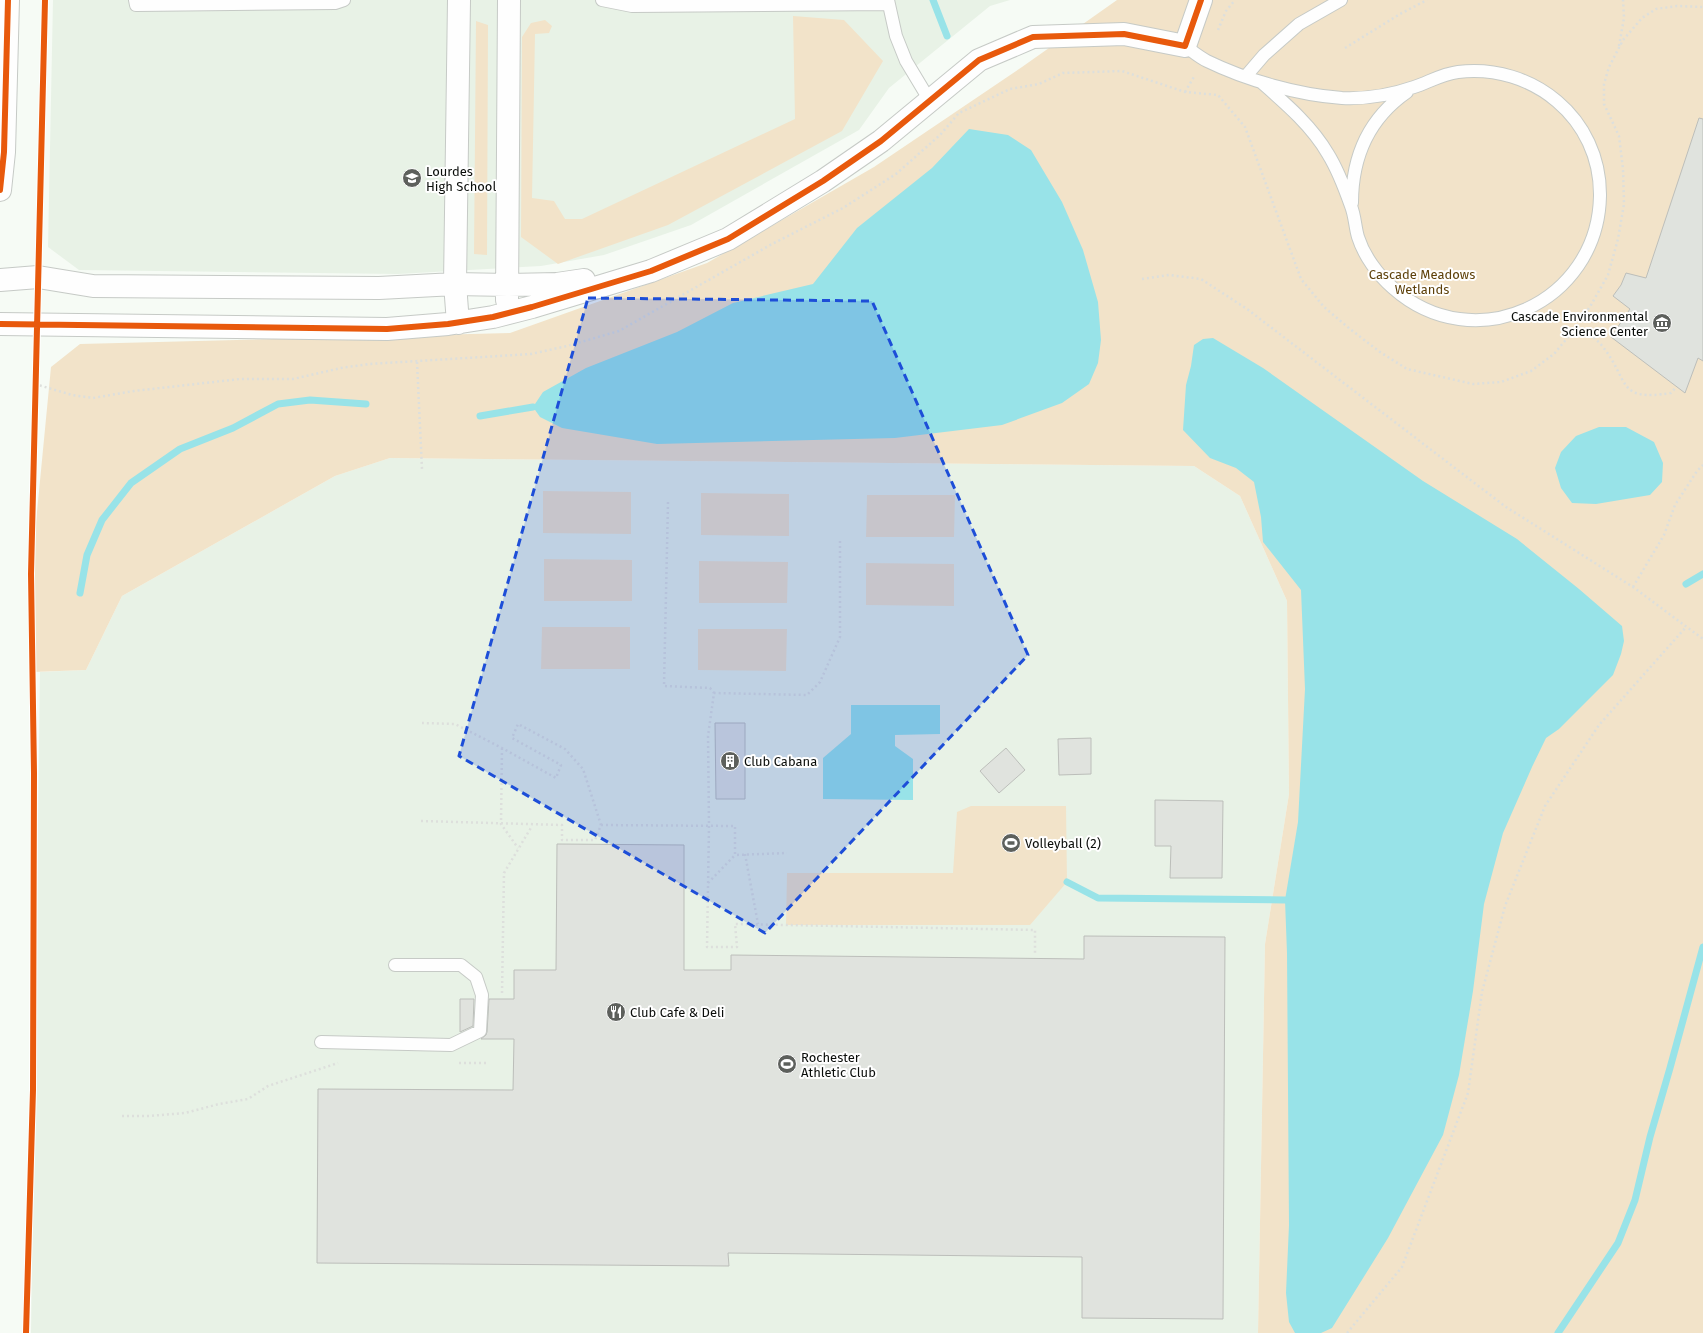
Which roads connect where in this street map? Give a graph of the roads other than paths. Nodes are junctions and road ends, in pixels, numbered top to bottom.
1 (8, 0) edge
2 (135, 0) edge
3 (344, 0) edge
4 (459, 0) edge
5 (509, 0) edge
6 (602, 0) edge
7 (1201, 0) edge
8 (1341, 0) edge
9 (888, 2) edge
10 (1185, 46) junction
11 (1246, 76) junction
12 (1261, 82) junction
13 (1415, 87) junction
14 (930, 101) junction
15 (0, 190) edge
16 (1352, 208) junction
17 (651, 271) junction
18 (0, 280) edge
19 (456, 284) junction
20 (508, 285) junction
21 (506, 313) junction
22 (458, 322) junction
23 (0, 324) edge
24 (395, 965) dead end
25 (321, 1042) dead end

1 - 15 street
2 - 3 lane
4 - 19 street
5 - 20 street
6 - 9 lane
7 - 10 street
8 - 11 lane
9 - 14 lane
10 - 11 lane
10 - 14 street
11 - 12 lane
12 - 13 lane
12 - 16 lane
13 - 16 lane
13 - 16 lane
14 - 17 street
17 - 20 street
17 - 21 street
18 - 19 street
19 - 20 street
19 - 22 street
20 - 21 street
21 - 22 street
22 - 23 street
24 - 25 lane

